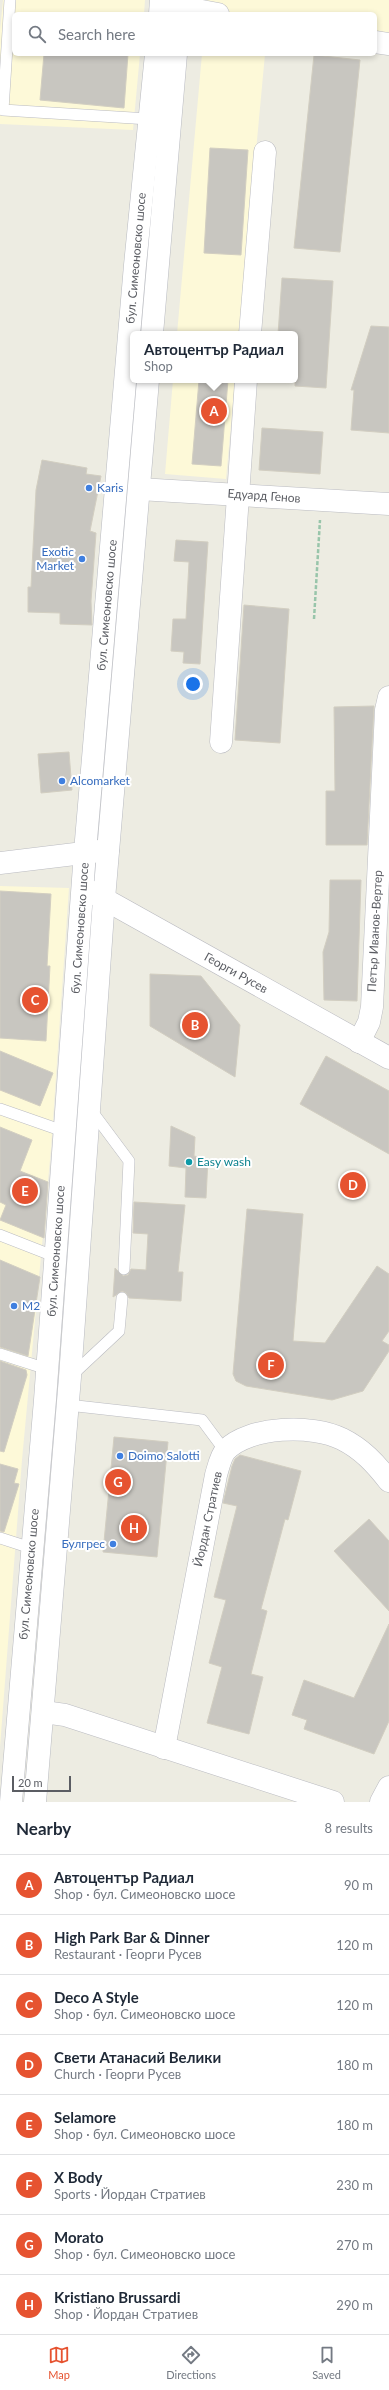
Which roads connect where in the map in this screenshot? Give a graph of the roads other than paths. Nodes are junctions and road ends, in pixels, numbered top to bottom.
1 (10, 0) edge
2 (176, 5) edge
3 (164, 12) edge
4 (209, 12) edge
5 (4, 30) edge
6 (377, 42) edge
7 (389, 44) edge
8 (156, 56) edge
9 (176, 56) edge
10 (1, 110) edge
11 (149, 120) junction
12 (265, 152) dead end
13 (131, 331) edge
14 (152, 331) edge
15 (250, 331) edge
16 (130, 337) edge
17 (148, 383) edge
18 (246, 383) edge
19 (139, 489) junction
20 (237, 494) junction
21 (389, 504) edge
22 (389, 697) edge
23 (221, 742) dead end
24 (108, 850) junction
25 (85, 852) junction
26 (0, 863) edge
27 (82, 887) junction
28 (104, 899) junction
29 (359, 1042) junction
30 (389, 1058) edge
31 (89, 1108) junction
32 (0, 1109) edge
33 (66, 1132) junction
34 (0, 1235) edge
35 (56, 1257) junction
36 (124, 1269) dead end
37 (122, 1298) dead end
38 (0, 1354) edge
39 (47, 1369) junction
40 (70, 1377) junction
41 (68, 1405) junction
42 (225, 1451) junction
43 (389, 1481) edge
44 (0, 1538) edge
45 (31, 1548) junction
46 (44, 1712) junction
47 (164, 1748) junction
48 (389, 1787) edge
49 (11, 1802) edge
50 (36, 1802) edge
51 (333, 1802) edge
52 (381, 1802) edge

1 - 5 lane
2 - 3 main road
2 - 4 main road
5 - 10 lane
6 - 7 main road
8 - 11 main road, бул. Симеоновско шосе
9 - 14 main road, бул. Симеоновско шосе
10 - 11 lane
11 - 13 main road, бул. Симеоновско шосе
12 - 15 main road
16 - 25 main road, бул. Симеоновско шосе
17 - 19 main road, бул. Симеоновско шосе
18 - 20 main road
19 - 20 main road, Едуард Генов
19 - 24 main road, бул. Симеоновско шосе
20 - 21 main road, Едуард Генов
20 - 23 main road
22 - 29 main road, Петър Иванов-Вертер
24 - 25 main road
24 - 28 main road, бул. Симеоновско шосе
25 - 26 main road
25 - 27 main road, бул. Симеоновско шосе
27 - 28 main road, Георги Русев
27 - 33 main road, бул. Симеоновско шосе
28 - 29 main road, Георги Русев
28 - 31 main road, бул. Симеоновско шосе
29 - 30 main road, Георги Русев
31 - 36 lane
31 - 40 main road, бул. Симеоновско шосе
32 - 33 lane
33 - 35 main road, бул. Симеоновско шосе
34 - 35 lane
35 - 39 main road, бул. Симеоновско шосе
37 - 40 lane
38 - 39 lane
39 - 45 main road, бул. Симеоновско шосе
40 - 41 main road, бул. Симеоновско шосе
41 - 42 lane
41 - 46 main road, бул. Симеоновско шосе
42 - 43 main road
42 - 47 main road, Йордан Стратиев
44 - 45 lane
45 - 49 main road, бул. Симеоновско шосе
46 - 47 main road
46 - 50 main road, бул. Симеоновско шосе
47 - 51 main road
48 - 52 main road

